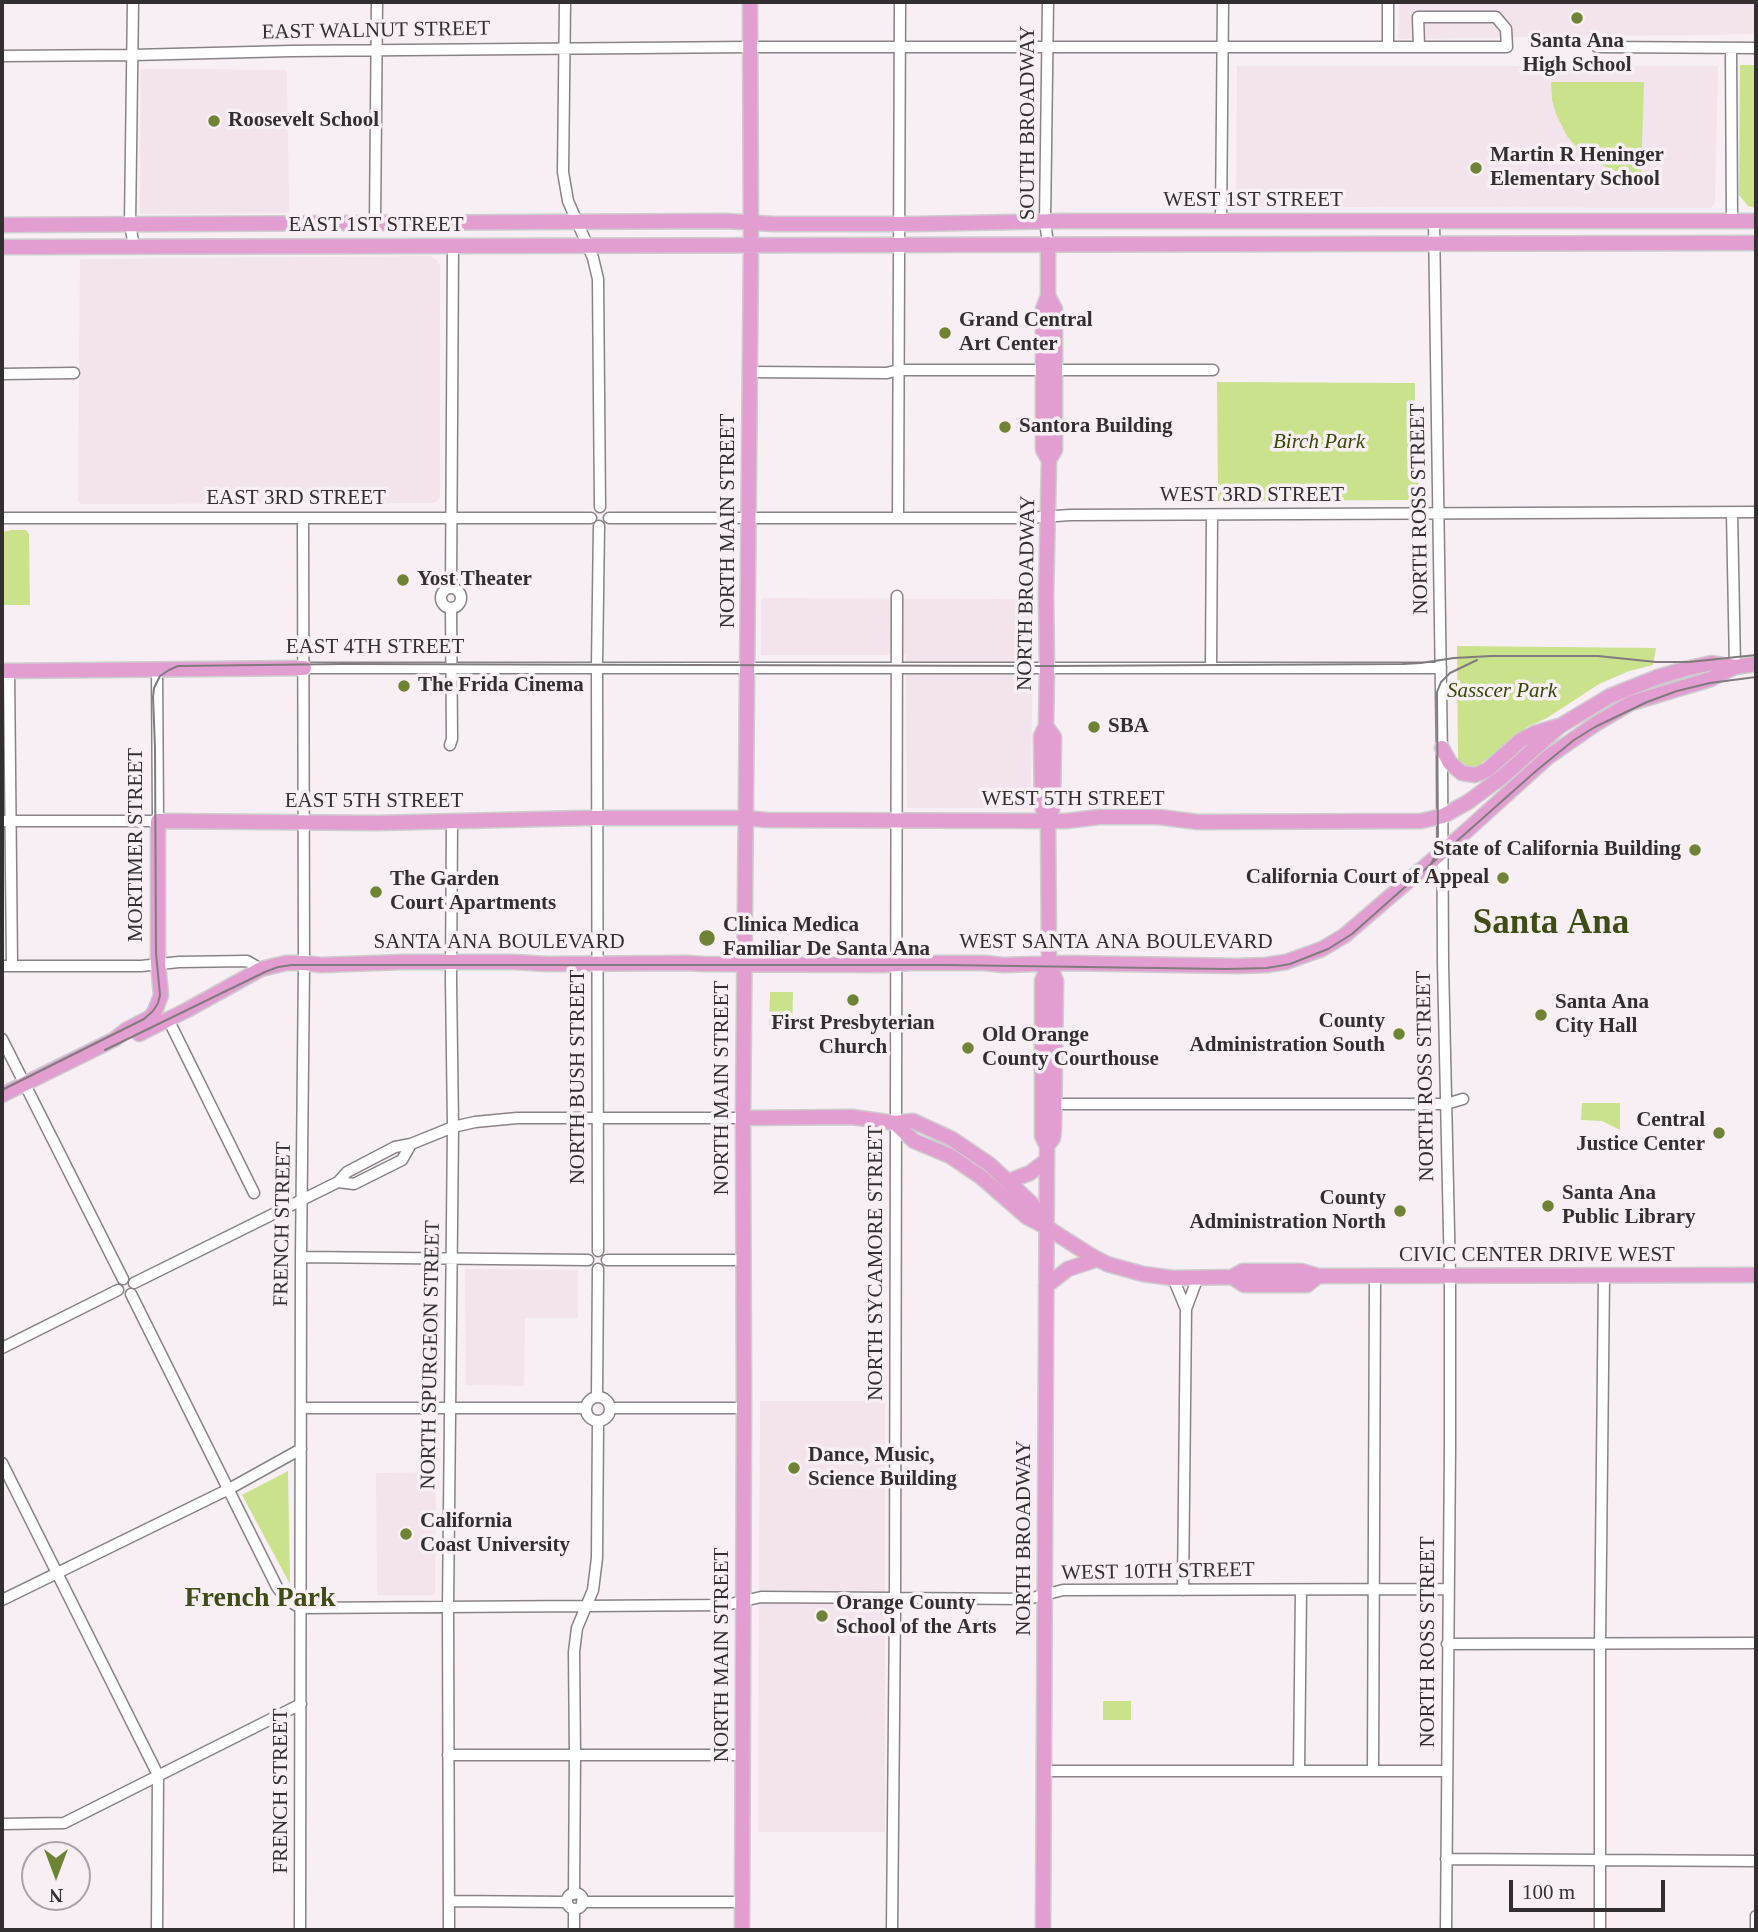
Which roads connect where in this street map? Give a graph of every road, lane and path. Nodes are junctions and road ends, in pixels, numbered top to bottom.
1 (133, 2) edge
2 (377, 2) edge
3 (565, 2) edge
4 (750, 2) edge
5 (900, 2) edge
6 (1048, 2) edge
7 (1223, 2) edge
8 (1388, 2) edge
9 (750, 47) junction
10 (900, 47) junction
11 (1047, 47) junction
12 (1222, 47) junction
13 (1388, 47) junction
14 (1419, 47) junction
15 (1597, 47) dead end
16 (1731, 48) junction
17 (1756, 48) edge
18 (565, 49) junction
19 (376, 50) junction
20 (133, 55) junction
21 (2, 56) edge
22 (1045, 221) junction
23 (1221, 221) junction
24 (1434, 221) junction
25 (1732, 221) junction
26 (1756, 221) edge
27 (577, 222) junction
28 (375, 223) junction
29 (750, 223) junction
30 (898, 224) junction
31 (2, 225) edge
32 (130, 225) junction
33 (1435, 243) junction
34 (1756, 243) edge
35 (1048, 244) junction
36 (453, 245) junction
37 (587, 245) junction
38 (751, 245) junction
39 (898, 245) junction
40 (2, 247) edge
41 (134, 247) junction
42 (898, 370) junction
43 (1213, 370) dead end
44 (1049, 371) junction
45 (74, 373) dead end
46 (750, 373) junction
47 (2, 374) edge
48 (600, 507) junction
49 (1756, 512) edge
50 (1732, 513) junction
51 (1439, 514) junction
52 (1212, 515) junction
53 (1049, 516) junction
54 (2, 517) edge
55 (303, 518) junction
56 (452, 518) junction
57 (609, 518) junction
58 (748, 518) junction
59 (898, 518) junction
60 (595, 522) junction
61 (897, 596) dead end
62 (1756, 664) edge
63 (451, 667) junction
64 (1211, 667) junction
65 (1441, 667) junction
66 (1735, 667) junction
67 (304, 668) junction
68 (597, 668) junction
69 (747, 668) junction
70 (1048, 668) junction
71 (157, 669) junction
72 (897, 669) junction
73 (5, 671) edge
74 (1560, 726) junction
75 (450, 745) dead end
76 (1442, 748) junction
77 (1443, 816) junction
78 (598, 818) junction
79 (746, 818) junction
80 (6, 821) edge
81 (158, 821) junction
82 (897, 821) junction
83 (1048, 821) junction
84 (452, 822) junction
85 (304, 823) junction
86 (1442, 852) junction
87 (451, 962) junction
88 (304, 963) junction
89 (597, 963) junction
90 (158, 964) junction
91 (695, 964) joint
92 (743, 964) junction
93 (897, 964) junction
94 (1049, 964) junction
95 (7, 966) edge
96 (261, 969) junction
97 (168, 1019) junction
98 (115, 1039) junction
99 (2, 1040) edge
100 (25, 1084) junction
101 (2, 1095) edge
102 (1463, 1099) dead end
103 (1054, 1104) junction
104 (1446, 1104) junction
105 (597, 1118) junction
106 (743, 1118) junction
107 (895, 1123) junction
108 (453, 1127) junction
109 (1047, 1153) junction
110 (1009, 1181) junction
111 (254, 1193) dead end
112 (302, 1200) junction
113 (1046, 1227) junction
114 (598, 1251) junction
115 (301, 1257) junction
116 (451, 1257) junction
117 (1098, 1259) junction
118 (588, 1260) junction
119 (607, 1260) junction
120 (744, 1260) junction
121 (598, 1269) junction
122 (1756, 1275) edge
123 (1450, 1276) junction
124 (1604, 1276) junction
125 (1198, 1277) junction
126 (1375, 1277) junction
127 (1173, 1278) junction
128 (129, 1281) junction
129 (1046, 1286) junction
130 (118, 1290) junction
131 (131, 1294) junction
132 (1186, 1308) junction
133 (2, 1348) edge
134 (597, 1397) junction
135 (301, 1408) junction
136 (449, 1408) junction
137 (585, 1408) junction
138 (610, 1408) junction
139 (744, 1408) junction
140 (598, 1422) junction
141 (301, 1449) junction
142 (2, 1463) edge
143 (229, 1489) junction
144 (57, 1574) junction
145 (1373, 1589) junction
146 (1448, 1589) junction
147 (1182, 1590) junction
148 (1301, 1590) junction
149 (1045, 1594) junction
150 (895, 1598) junction
151 (2, 1600) edge
152 (744, 1601) junction
153 (585, 1606) junction
154 (447, 1607) junction
155 (300, 1608) junction
156 (1756, 1643) edge
157 (1447, 1644) junction
158 (1600, 1644) junction
159 (300, 1704) junction
160 (448, 1755) junction
161 (575, 1755) junction
162 (742, 1755) junction
163 (1044, 1770) junction
164 (1299, 1771) junction
165 (1373, 1771) junction
166 (1447, 1771) junction
167 (158, 1775) junction
168 (2, 1824) edge
169 (1446, 1859) junction
170 (1601, 1860) junction
171 (1756, 1861) edge
172 (449, 1901) junction
173 (574, 1901) junction
174 (742, 1902) junction
175 (1756, 1916) edge
176 (157, 1930) edge
177 (300, 1930) edge
178 (449, 1930) edge
179 (574, 1930) edge
180 (742, 1930) edge
181 (892, 1930) edge
182 (1043, 1930) edge
183 (1446, 1930) edge
184 (1600, 1930) edge
185 (1756, 1930) edge

1 - 20 street
2 - 19 street
3 - 18 street
4 - 9 main road, NORTH MAIN STREET
5 - 10 street
6 - 11 street, SOUTH BROADWAY
7 - 12 street
8 - 13 street
9 - 10 street, EAST WALNUT STREET
9 - 18 street, EAST WALNUT STREET
9 - 29 main road, NORTH MAIN STREET
10 - 11 street, EAST WALNUT STREET
10 - 30 street
11 - 12 street, EAST WALNUT STREET
11 - 22 street, SOUTH BROADWAY
12 - 13 street, EAST WALNUT STREET
12 - 23 street
13 - 14 street, EAST WALNUT STREET
14 - 14 street, EAST WALNUT STREET
15 - 16 street
16 - 17 street
16 - 25 street
18 - 19 street, EAST WALNUT STREET
18 - 27 street
19 - 20 street, EAST WALNUT STREET
19 - 28 street
20 - 21 street, EAST WALNUT STREET
20 - 32 street
22 - 23 main road, WEST 1ST STREET
22 - 30 main road, WEST 1ST STREET
22 - 35 street, SOUTH BROADWAY
23 - 24 main road, WEST 1ST STREET
24 - 25 main road, WEST 1ST STREET
24 - 33 street, NORTH ROSS STREET
25 - 26 main road, WEST 1ST STREET
27 - 28 main road, EAST 1ST STREET
27 - 29 main road, EAST 1ST STREET
27 - 37 street
28 - 32 main road, EAST 1ST STREET
29 - 30 main road, WEST 1ST STREET
29 - 38 main road, NORTH MAIN STREET
30 - 39 street
31 - 32 main road, EAST 1ST STREET
32 - 41 street
33 - 34 main road, WEST 1ST STREET
33 - 35 main road, WEST 1ST STREET
33 - 51 street, NORTH ROSS STREET
35 - 39 main road, WEST 1ST STREET
35 - 44 main road, NORTH BROADWAY
36 - 37 main road, EAST 1ST STREET
36 - 41 main road, EAST 1ST STREET
36 - 56 street
37 - 38 main road, EAST 1ST STREET
37 - 48 street
38 - 39 main road, WEST 1ST STREET
38 - 46 main road, NORTH MAIN STREET
39 - 42 street
40 - 41 main road, EAST 1ST STREET
42 - 44 street
42 - 46 street
42 - 59 street
43 - 44 street
44 - 53 main road, NORTH BROADWAY
45 - 47 street
46 - 58 main road, NORTH MAIN STREET
48 - 57 street
48 - 60 street
49 - 50 street, WEST 3RD STREET
50 - 51 street, WEST 3RD STREET
50 - 66 street
51 - 52 street, WEST 3RD STREET
51 - 65 street, NORTH ROSS STREET
52 - 53 street, WEST 3RD STREET
52 - 64 street
53 - 59 street, WEST 3RD STREET
53 - 70 main road, NORTH BROADWAY
54 - 55 street, EAST 3RD STREET
55 - 56 street, EAST 3RD STREET
55 - 67 street, FRENCH STREET
56 - 60 street, EAST 3RD STREET
56 - 63 street
57 - 58 street
57 - 60 street
58 - 59 street, WEST 3RD STREET
58 - 69 main road, NORTH MAIN STREET
60 - 68 street, NORTH BUSH STREET
61 - 72 street, NORTH SYCAMORE STREET
62 - 66 main road, WEST SANTA ANA BOULEVARD
63 - 67 street, EAST 4TH STREET
63 - 68 street, EAST 4TH STREET
63 - 75 street
64 - 65 street, EAST 4TH STREET
64 - 70 street, EAST 4TH STREET
65 - 76 street, NORTH ROSS STREET
66 - 74 main road, WEST SANTA ANA BOULEVARD
66 - 86 main road, WEST SANTA ANA BOULEVARD
67 - 71 main road, EAST 4TH STREET
67 - 85 street, FRENCH STREET
68 - 69 street, EAST 4TH STREET
68 - 78 street, NORTH BUSH STREET
69 - 72 street, EAST 4TH STREET
69 - 79 main road, NORTH MAIN STREET
70 - 72 street, EAST 4TH STREET
70 - 83 main road, NORTH BROADWAY
71 - 73 main road, EAST 4TH STREET
71 - 81 street, MORTIMER STREET
72 - 82 street, NORTH SYCAMORE STREET
73 - 80 street
74 - 76 main road
74 - 77 main road, WEST SANTA ANA BOULEVARD
76 - 77 street, NORTH ROSS STREET
77 - 83 main road, WEST 5TH STREET
77 - 86 street, NORTH ROSS STREET
78 - 79 main road, EAST 5TH STREET
78 - 84 main road, EAST 5TH STREET
78 - 89 street, NORTH BUSH STREET
79 - 82 main road, WEST 5TH STREET
79 - 92 main road, NORTH MAIN STREET
80 - 81 street, EAST 5TH STREET
80 - 95 street
81 - 85 main road, EAST 5TH STREET
81 - 90 main road, MORTIMER STREET
82 - 83 main road, WEST 5TH STREET
82 - 93 street, NORTH SYCAMORE STREET
83 - 94 main road, NORTH BROADWAY
84 - 85 main road, EAST 5TH STREET
84 - 87 street, NORTH SPURGEON STREET
85 - 88 street, FRENCH STREET
86 - 94 main road, WEST SANTA ANA BOULEVARD
86 - 104 street, NORTH ROSS STREET
87 - 88 main road, SANTA ANA BOULEVARD
87 - 89 main road, SANTA ANA BOULEVARD
87 - 108 street, NORTH SPURGEON STREET
88 - 96 main road, SANTA ANA BOULEVARD
88 - 112 street, FRENCH STREET
89 - 91 main road, SANTA ANA BOULEVARD
89 - 105 street, NORTH BUSH STREET
90 - 95 street
90 - 96 street
90 - 98 main road, MORTIMER STREET
91 - 92 main road, WEST SANTA ANA BOULEVARD
92 - 93 main road, WEST SANTA ANA BOULEVARD
92 - 106 main road, NORTH MAIN STREET
93 - 94 main road, WEST SANTA ANA BOULEVARD
93 - 107 street, NORTH SYCAMORE STREET
94 - 103 main road, NORTH BROADWAY
94 - 109 main road, NORTH BROADWAY
96 - 97 main road, SANTA ANA BOULEVARD
97 - 98 main road, SANTA ANA BOULEVARD
97 - 111 street
98 - 100 main road
99 - 100 street
100 - 101 main road
100 - 128 street
102 - 104 street
103 - 104 street
103 - 109 main road, NORTH BROADWAY
104 - 123 street, NORTH ROSS STREET
105 - 106 street
105 - 108 street
105 - 114 street, NORTH BUSH STREET
106 - 107 main road, CIVIC CENTER DRIVE WEST
106 - 120 main road, NORTH MAIN STREET
107 - 110 main road, CIVIC CENTER DRIVE WEST
107 - 113 main road, CIVIC CENTER DRIVE WEST
107 - 150 street, NORTH SYCAMORE STREET
108 - 112 street
108 - 116 street, NORTH SPURGEON STREET
109 - 110 main road
109 - 113 main road, NORTH BROADWAY
110 - 113 main road, CIVIC CENTER DRIVE WEST
112 - 115 street, FRENCH STREET
112 - 128 street
113 - 117 main road, CIVIC CENTER DRIVE WEST
113 - 129 main road, NORTH BROADWAY
114 - 118 street
114 - 119 street
115 - 116 street
115 - 135 street, FRENCH STREET
116 - 118 street
116 - 136 street, NORTH SPURGEON STREET
117 - 127 main road, CIVIC CENTER DRIVE WEST
117 - 129 main road
118 - 121 street
119 - 120 street
119 - 121 street
120 - 139 main road, NORTH MAIN STREET
121 - 134 street
122 - 124 main road, CIVIC CENTER DRIVE WEST
123 - 124 main road, CIVIC CENTER DRIVE WEST
123 - 126 main road, CIVIC CENTER DRIVE WEST
123 - 146 street, NORTH ROSS STREET
124 - 158 street
125 - 126 main road, CIVIC CENTER DRIVE WEST
125 - 127 main road, CIVIC CENTER DRIVE WEST
125 - 132 street
126 - 145 street
127 - 132 street
128 - 130 street
128 - 131 street
129 - 149 main road, NORTH BROADWAY
130 - 131 street
130 - 133 street
131 - 143 street
132 - 147 street
134 - 137 street
134 - 138 street
135 - 136 street
135 - 141 street, FRENCH STREET
136 - 137 street
136 - 154 street, NORTH SPURGEON STREET
137 - 140 street
138 - 139 street
138 - 140 street
139 - 152 main road, NORTH MAIN STREET
140 - 153 street
141 - 143 street
141 - 155 street, FRENCH STREET
142 - 144 street
143 - 144 street
143 - 155 street
144 - 151 street
144 - 167 street
145 - 146 street, WEST 10TH STREET
145 - 148 street, WEST 10TH STREET
145 - 165 street
146 - 157 street, NORTH ROSS STREET
147 - 148 street, WEST 10TH STREET
147 - 149 street, WEST 10TH STREET
148 - 164 street
149 - 150 street, WEST 10TH STREET
149 - 163 main road, NORTH BROADWAY
150 - 152 street, WEST 10TH STREET
150 - 181 street, NORTH SYCAMORE STREET
152 - 153 street, WEST 10TH STREET
152 - 162 main road, NORTH MAIN STREET
153 - 154 street, WEST 10TH STREET
153 - 161 street
154 - 155 street, WEST 10TH STREET
154 - 160 street, NORTH SPURGEON STREET
155 - 159 street, FRENCH STREET
156 - 158 street
157 - 158 street
157 - 166 street, NORTH ROSS STREET
158 - 170 street
159 - 167 street
159 - 177 street, FRENCH STREET
160 - 161 street
160 - 172 street, NORTH SPURGEON STREET
161 - 162 street
161 - 173 street
162 - 174 main road, NORTH MAIN STREET
163 - 164 street
163 - 182 main road, NORTH BROADWAY
164 - 165 street
165 - 166 street
166 - 169 street, NORTH ROSS STREET
167 - 168 street
167 - 176 street
169 - 170 street
169 - 183 street, NORTH ROSS STREET
170 - 171 street
170 - 184 street
172 - 173 street
172 - 178 street, NORTH SPURGEON STREET
173 - 174 street
173 - 179 street
174 - 180 main road, NORTH MAIN STREET
175 - 185 street

